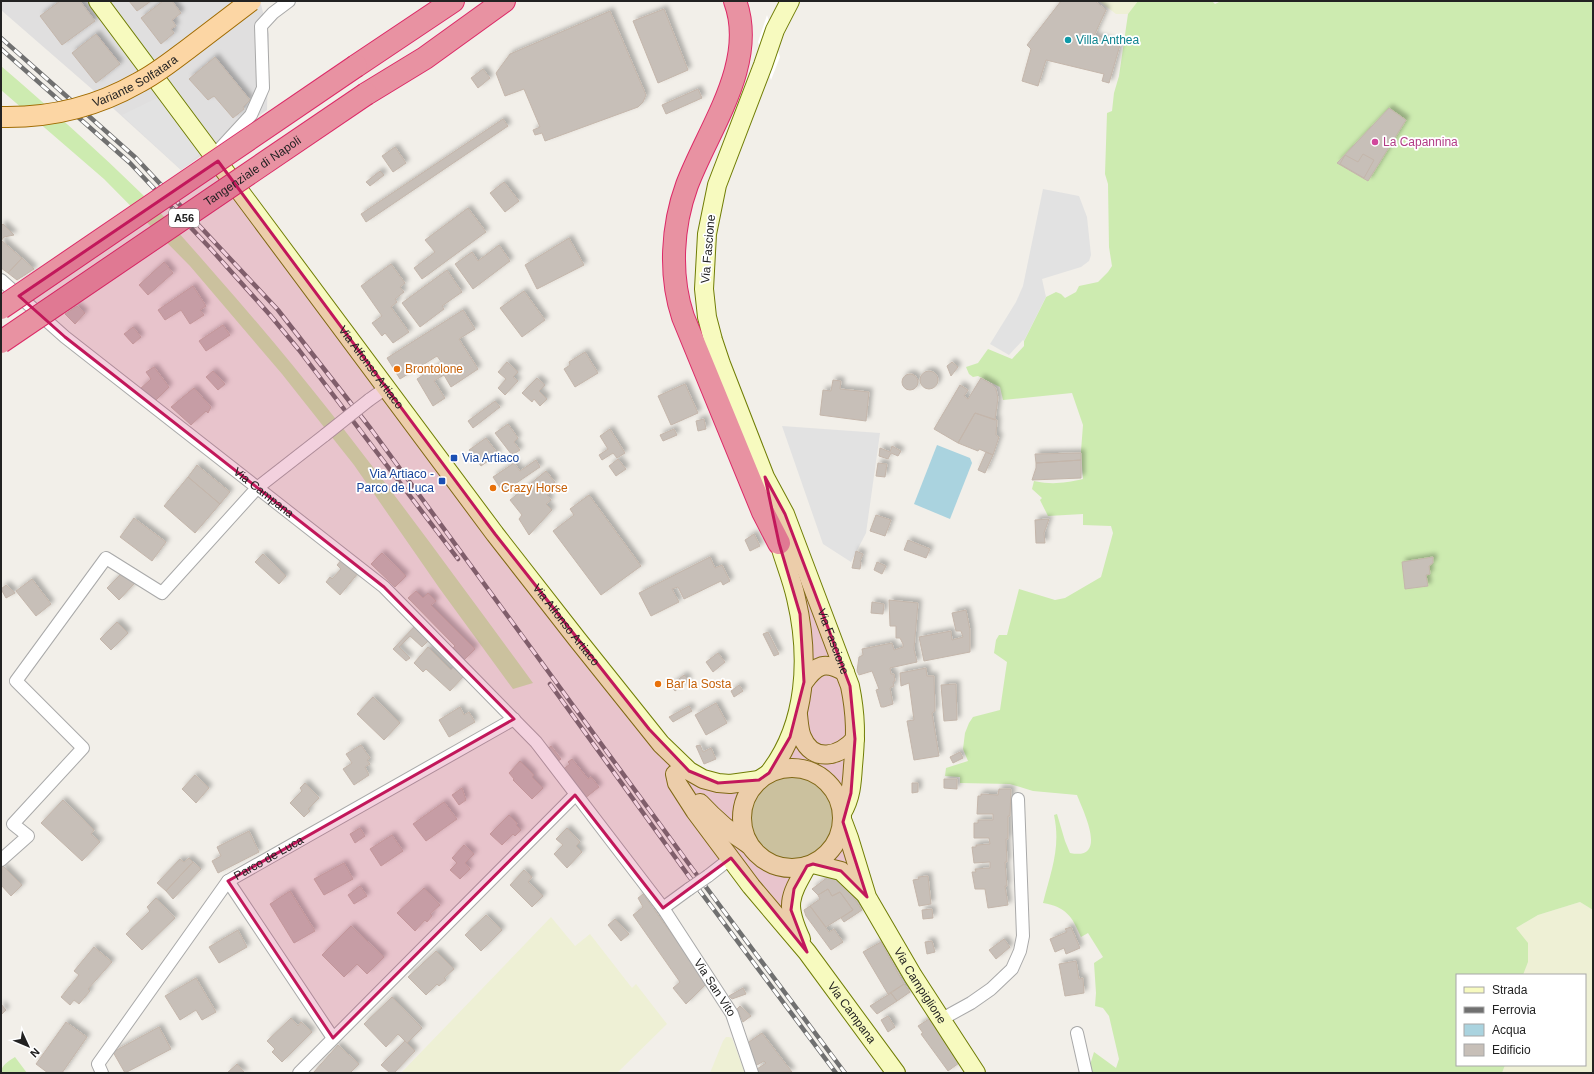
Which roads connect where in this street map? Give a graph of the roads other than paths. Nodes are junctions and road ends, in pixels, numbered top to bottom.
1 (98, 1) edge
2 (251, 1) edge
3 (289, 1) edge
4 (453, 1) edge
5 (504, 1) edge
6 (735, 1) edge
7 (776, 1) edge
8 (790, 1) edge
9 (775, 30) junction
10 (1, 117) edge
11 (213, 155) junction
12 (1, 280) edge
13 (1, 308) edge
14 (1, 342) edge
15 (386, 388) junction
16 (765, 477) junction
17 (257, 488) junction
18 (779, 543) junction
19 (845, 672) junction
20 (804, 682) junction
21 (798, 714) junction
22 (514, 719) junction
23 (649, 729) junction
24 (855, 739) junction
25 (675, 774) junction
26 (764, 777) junction
27 (575, 794) junction
28 (1018, 799) dead end
29 (842, 818) junction
30 (750, 846) junction
31 (731, 858) junction
32 (1, 860) edge
33 (810, 865) junction
34 (228, 881) junction
35 (867, 897) junction
36 (765, 902) junction
37 (663, 908) junction
38 (807, 952) junction
39 (942, 1019) junction
40 (1077, 1033) dead end
41 (333, 1038) junction
42 (102, 1073) edge
43 (298, 1073) edge
44 (752, 1073) edge
45 (896, 1073) edge
46 (976, 1073) edge
47 (1086, 1073) edge

1 - 11 main road, Via Alfonso Artiaco
2 - 10 main road, Variante Solfatara, bridge
3 - 11 street
4 - 13 highway, A56, bridge
5 - 14 highway, Tangenziale di Napoli / A56, bridge
6 - 18 highway
7 - 9 main road
8 - 9 main road, Via Fascione
9 - 16 main road, Via Fascione
11 - 15 main road, Via Alfonso Artiaco
12 - 17 street, Via Campana
15 - 17 street, bridge
15 - 23 main road, Via Alfonso Artiaco
16 - 18 main road, Via Fascione
16 - 19 main road, Via Fascione
17 - 22 street, Via Campana
17 - 32 street
18 - 20 main road, Via Fascione
19 - 20 main road
19 - 24 main road, Via Fascione
20 - 21 main road, Via Fascione
21 - 24 main road
21 - 26 main road, Via Fascione
22 - 27 street, Via Campana
22 - 34 street, Parco de Luca
23 - 25 main road
23 - 26 main road
24 - 29 main road, Via Fascione
25 - 30 main road
25 - 31 main road, Via Campana
26 - 29 main road
26 - 30 main road
27 - 37 street, Via San Vito
27 - 41 street
28 - 39 street
29 - 33 main road
29 - 35 main road, Via Campiglione
30 - 33 main road
30 - 36 main road
31 - 36 main road, Via Campana
31 - 37 street, bridge
33 - 35 main road, Via Campiglione
33 - 38 main road, Via Campana
34 - 41 street
34 - 42 street, Parco de Luca
35 - 39 main road, Via Campiglione
36 - 38 main road, Via Campana
37 - 44 street, Via San Vito
38 - 45 main road, Via Campana
39 - 46 main road, Via Campiglione
40 - 47 street
41 - 43 street

